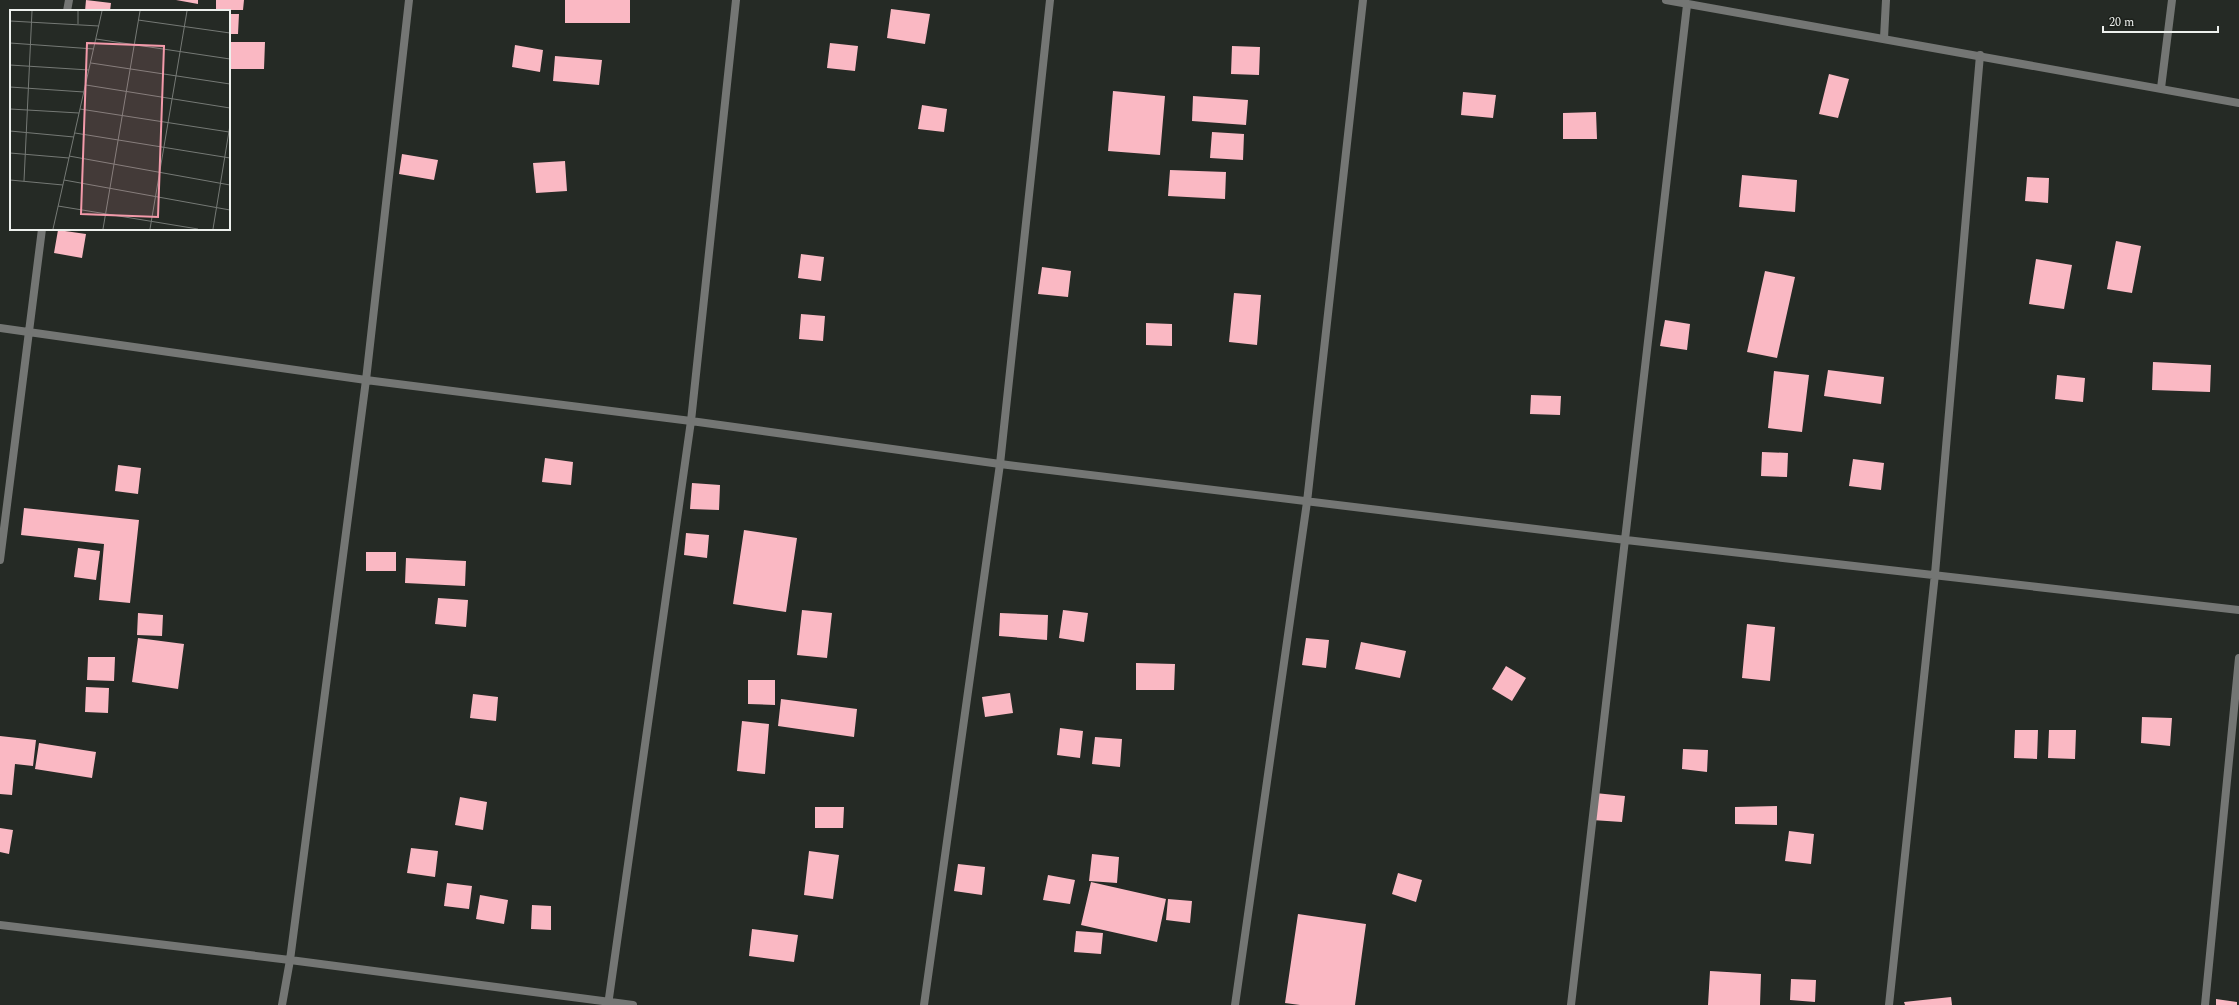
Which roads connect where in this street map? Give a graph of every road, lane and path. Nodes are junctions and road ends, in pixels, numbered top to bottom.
1 (68, 0) edge
2 (409, 0) edge
3 (736, 0) edge
4 (1050, 0) edge
5 (1363, 0) edge
6 (1666, 0) edge
7 (1886, 0) edge
8 (2172, 0) edge
9 (1687, 4) junction
10 (67, 10) edge
11 (1884, 38) junction
12 (1980, 55) junction
13 (2161, 88) junction
14 (2239, 103) edge
15 (42, 230) edge
16 (0, 328) edge
17 (30, 333) junction
18 (366, 380) junction
19 (691, 421) junction
20 (1000, 464) junction
21 (1307, 502) junction
22 (1626, 540) junction
23 (0, 560) edge
24 (1935, 574) junction
25 (2239, 610) edge
26 (2239, 658) edge
27 (0, 925) edge
28 (290, 960) junction
29 (609, 1003) edge
30 (282, 1005) edge
31 (633, 1005) edge
32 (924, 1005) edge
33 (1235, 1005) edge
34 (1571, 1005) edge
35 (1889, 1005) edge
36 (2205, 1005) edge

1 - 10 street
2 - 18 street
3 - 19 street
4 - 20 street
5 - 21 street
6 - 9 street
7 - 11 street
8 - 13 street
9 - 11 street
9 - 22 street
11 - 12 street
12 - 13 street
12 - 24 street
13 - 14 street
15 - 17 street
16 - 17 street
17 - 18 street
17 - 23 street
18 - 19 street
18 - 28 street
19 - 20 street
19 - 29 street
20 - 21 street
20 - 32 street
21 - 22 street
21 - 33 street
22 - 24 street
22 - 34 street
24 - 25 street
24 - 35 street
26 - 36 street
27 - 28 street
28 - 29 street
28 - 30 street
29 - 31 street

